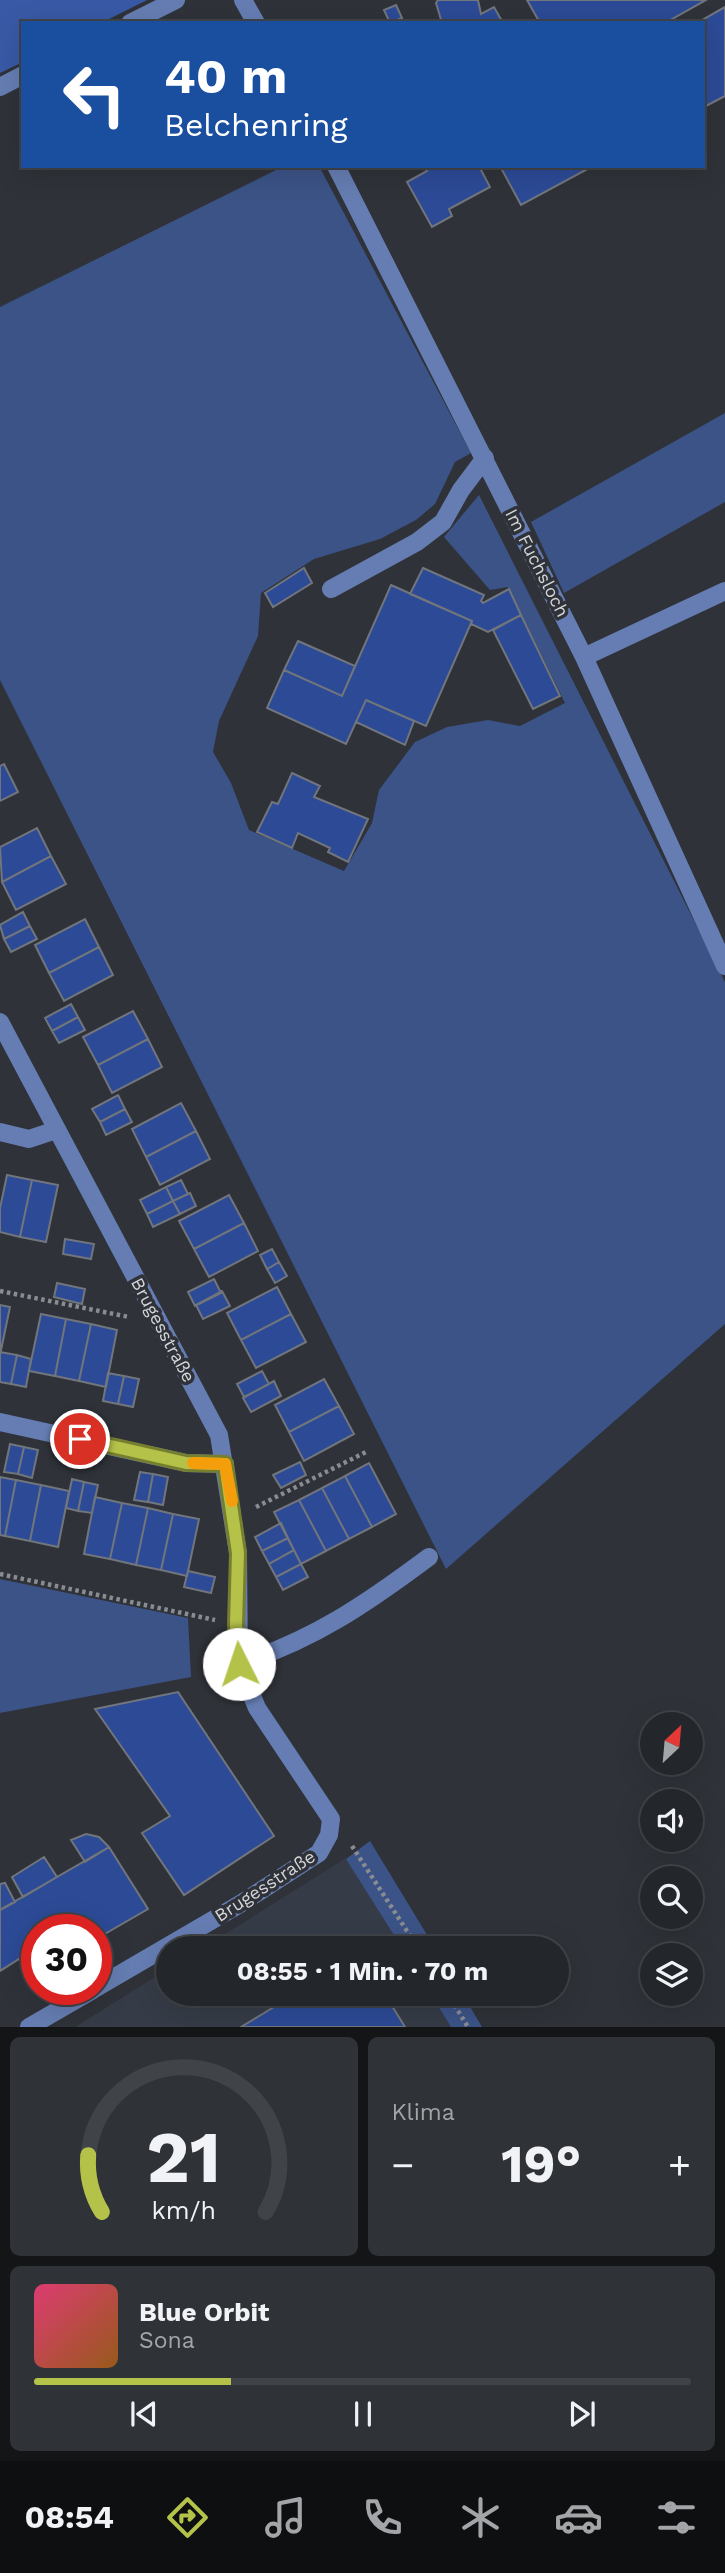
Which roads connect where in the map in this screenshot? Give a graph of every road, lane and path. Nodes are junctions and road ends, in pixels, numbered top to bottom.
1 (176, 0) edge
2 (243, 0) edge
3 (134, 21) edge
4 (255, 21) edge
5 (21, 76) edge
6 (0, 86) edge
7 (337, 168) edge
8 (485, 458) junction
9 (331, 589) dead end
10 (725, 590) edge
11 (584, 657) junction
12 (723, 954) edge
13 (0, 1022) edge
14 (56, 1130) junction
15 (0, 1132) edge
16 (0, 1291) edge
17 (151, 1309) junction
18 (0, 1422) edge
19 (368, 1451) dead end
20 (225, 1464) junction
21 (234, 1510) junction
22 (429, 1557) dead end
23 (0, 1574) edge
24 (236, 1625) junction
25 (239, 1664) junction
26 (329, 1835) junction
27 (410, 1936) edge
28 (112, 1979) edge
29 (67, 2005) edge
30 (455, 2006) edge
31 (29, 2027) edge
32 (468, 2027) edge

1 - 3 street
2 - 4 street
5 - 6 street
7 - 8 street, Im Fuchsloch
8 - 9 street
8 - 11 street, Im Fuchsloch
10 - 11 street
11 - 12 street, Im Fuchsloch
13 - 14 street, Brugesstraße
14 - 15 street
14 - 17 street, Brugesstraße
16 - 17 path
17 - 20 street, Brugesstraße
18 - 20 street
19 - 21 path
20 - 21 street, Brugesstraße
21 - 24 street, Brugesstraße
22 - 25 street
23 - 24 path
24 - 25 street, Brugesstraße
25 - 26 street, Brugesstraße
26 - 27 path
26 - 28 street, Brugesstraße
29 - 31 street, Brugesstraße
30 - 32 path

